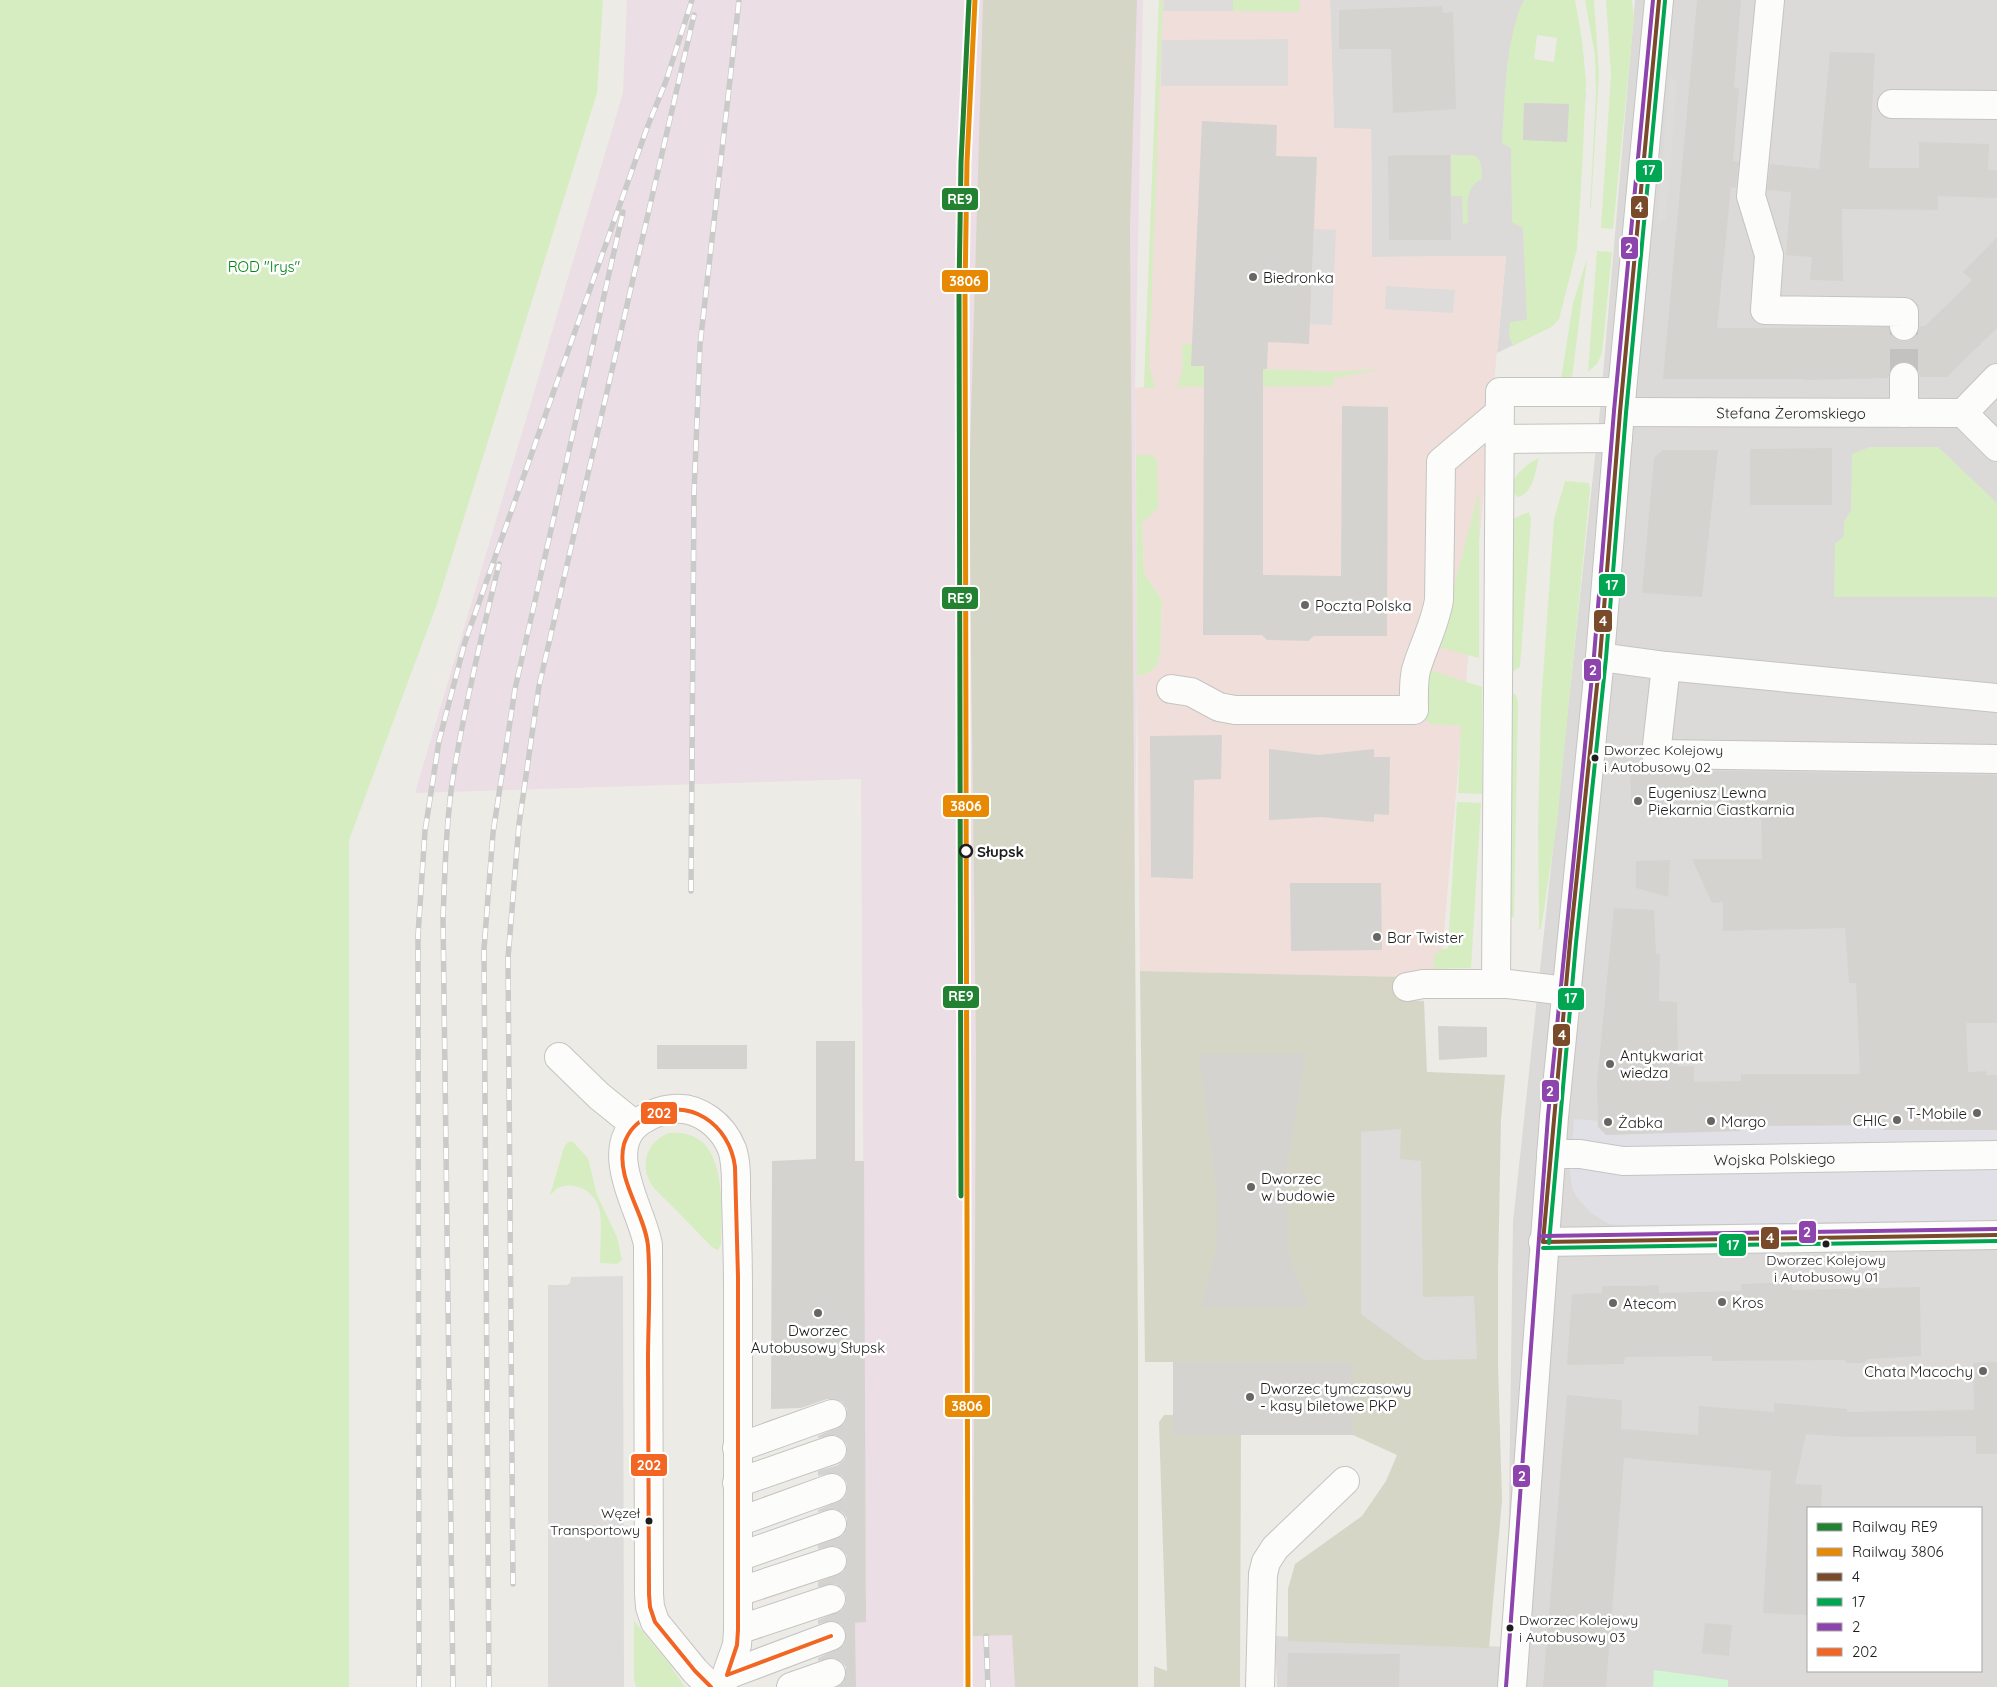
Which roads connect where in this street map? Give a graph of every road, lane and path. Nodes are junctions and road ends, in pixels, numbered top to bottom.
1 (1659, 0) edge
2 (1770, 0) edge
3 (1892, 104) dead end
4 (1997, 105) edge
5 (1904, 326) tunnel mouth
6 (1904, 378) tunnel mouth
7 (1997, 378) edge
8 (1904, 412) junction
9 (1962, 412) junction
10 (1620, 414) junction
11 (1499, 415) junction
12 (1997, 447) edge
13 (1600, 657) junction
14 (1666, 666) junction
15 (1171, 689) dead end
16 (1997, 698) edge
17 (1997, 759) edge
18 (1496, 984) junction
19 (1407, 987) dead end
20 (1566, 991) junction
21 (559, 1057) dead end
22 (635, 1125) junction
23 (1551, 1154) junction
24 (1997, 1155) edge
25 (1997, 1235) edge
26 (1543, 1242) junction
27 (832, 1414) dead end
28 (737, 1448) junction
29 (832, 1450) dead end
30 (1344, 1481) dead end
31 (738, 1483) junction
32 (832, 1488) dead end
33 (738, 1522) junction
34 (832, 1524) dead end
35 (738, 1556) junction
36 (832, 1561) dead end
37 (738, 1592) junction
38 (832, 1599) dead end
39 (738, 1630) junction
40 (831, 1636) dead end
41 (831, 1673) dead end
42 (720, 1683) edge
43 (791, 1687) edge
44 (1260, 1687) edge
45 (1512, 1687) edge

1 - 10 street
2 - 5 street
3 - 4 street
6 - 8 street
7 - 9 street
8 - 9 street, Stefana Żeromskiego
8 - 10 street, Stefana Żeromskiego
9 - 12 street
10 - 11 street
10 - 11 street
10 - 13 street
11 - 15 street
11 - 18 street
13 - 14 street
13 - 20 street
14 - 16 street
14 - 17 street
18 - 19 street
18 - 20 street
20 - 23 street
21 - 22 street
22 - 28 street
22 - 42 street
23 - 24 street, Wojska Polskiego
23 - 26 street
25 - 26 street
26 - 45 street
27 - 28 street
28 - 31 street
29 - 31 street
30 - 44 street
31 - 33 street
32 - 33 street
33 - 35 street
34 - 35 street
35 - 37 street
36 - 37 street
37 - 39 street
38 - 39 street
39 - 42 street
40 - 42 street
41 - 43 street

